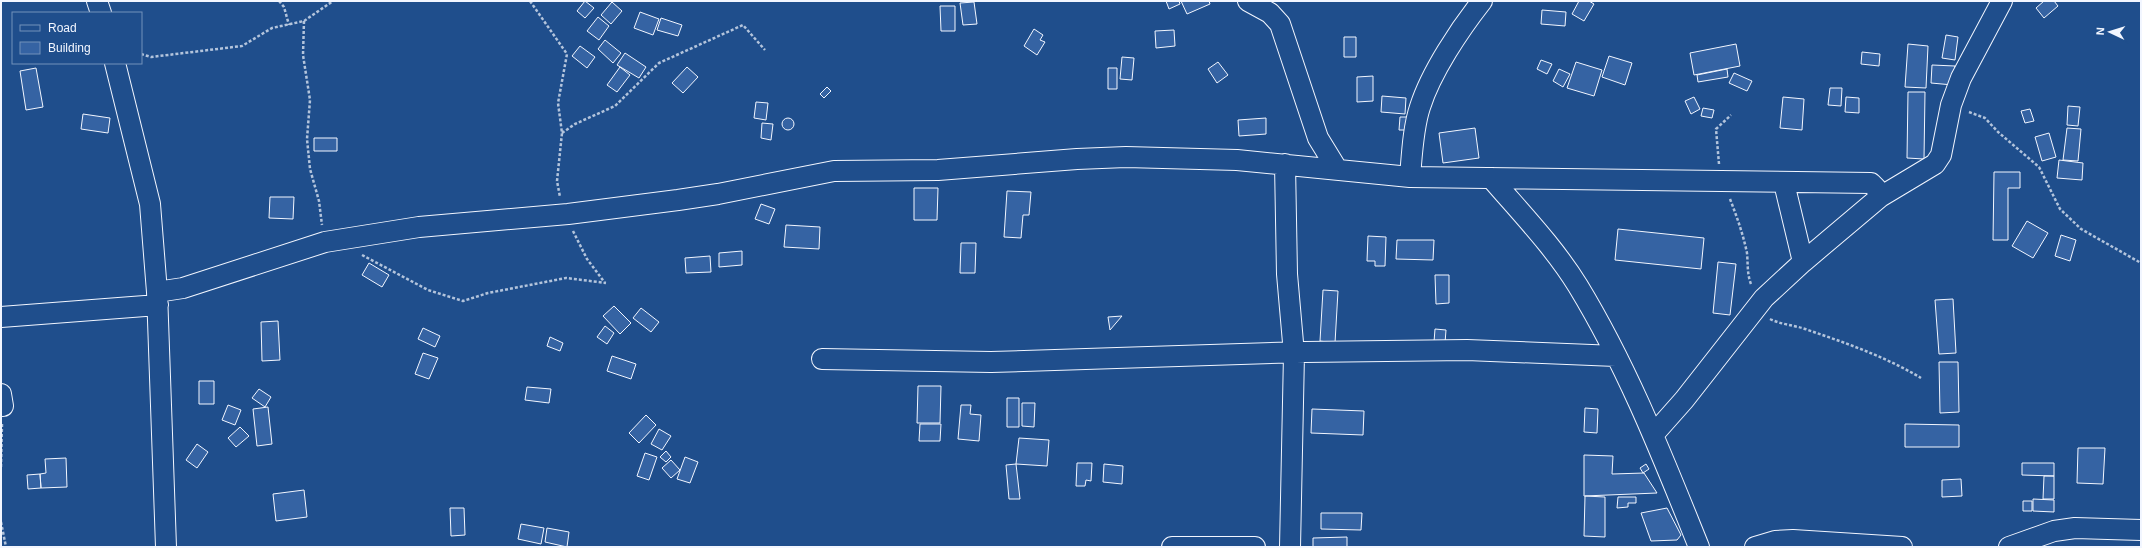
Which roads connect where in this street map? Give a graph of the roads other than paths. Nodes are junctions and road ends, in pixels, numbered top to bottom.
1 (97, 1) edge
2 (1248, 1) edge
3 (1482, 1) edge
4 (2002, 1) edge
5 (101, 12) edge
6 (115, 64) edge
7 (1285, 164) junction
8 (1337, 168) junction
9 (1410, 177) junction
10 (1491, 178) junction
11 (1784, 183) junction
12 (1880, 197) junction
13 (1803, 262) junction
14 (157, 299) junction
15 (1, 317) edge
16 (1294, 354) junction
17 (1616, 356) junction
18 (822, 359) dead end
19 (1653, 435) junction
20 (2141, 530) edge
21 (166, 547) edge
22 (1172, 547) edge
23 (1255, 547) edge
24 (1290, 547) edge
25 (1699, 547) edge
26 (1756, 547) edge
27 (1902, 547) edge
28 (2009, 547) edge

1 - 5 street
2 - 8 street
3 - 9 street
4 - 12 street
6 - 14 street
7 - 8 street
7 - 14 street
7 - 16 street
8 - 9 street
9 - 10 street
10 - 11 street
10 - 17 street
11 - 12 street
11 - 13 street
12 - 13 street
13 - 19 street
14 - 15 street
14 - 21 street
16 - 17 street
16 - 18 street
16 - 24 street
17 - 19 street
19 - 25 street
20 - 28 street
22 - 23 street
26 - 27 street

